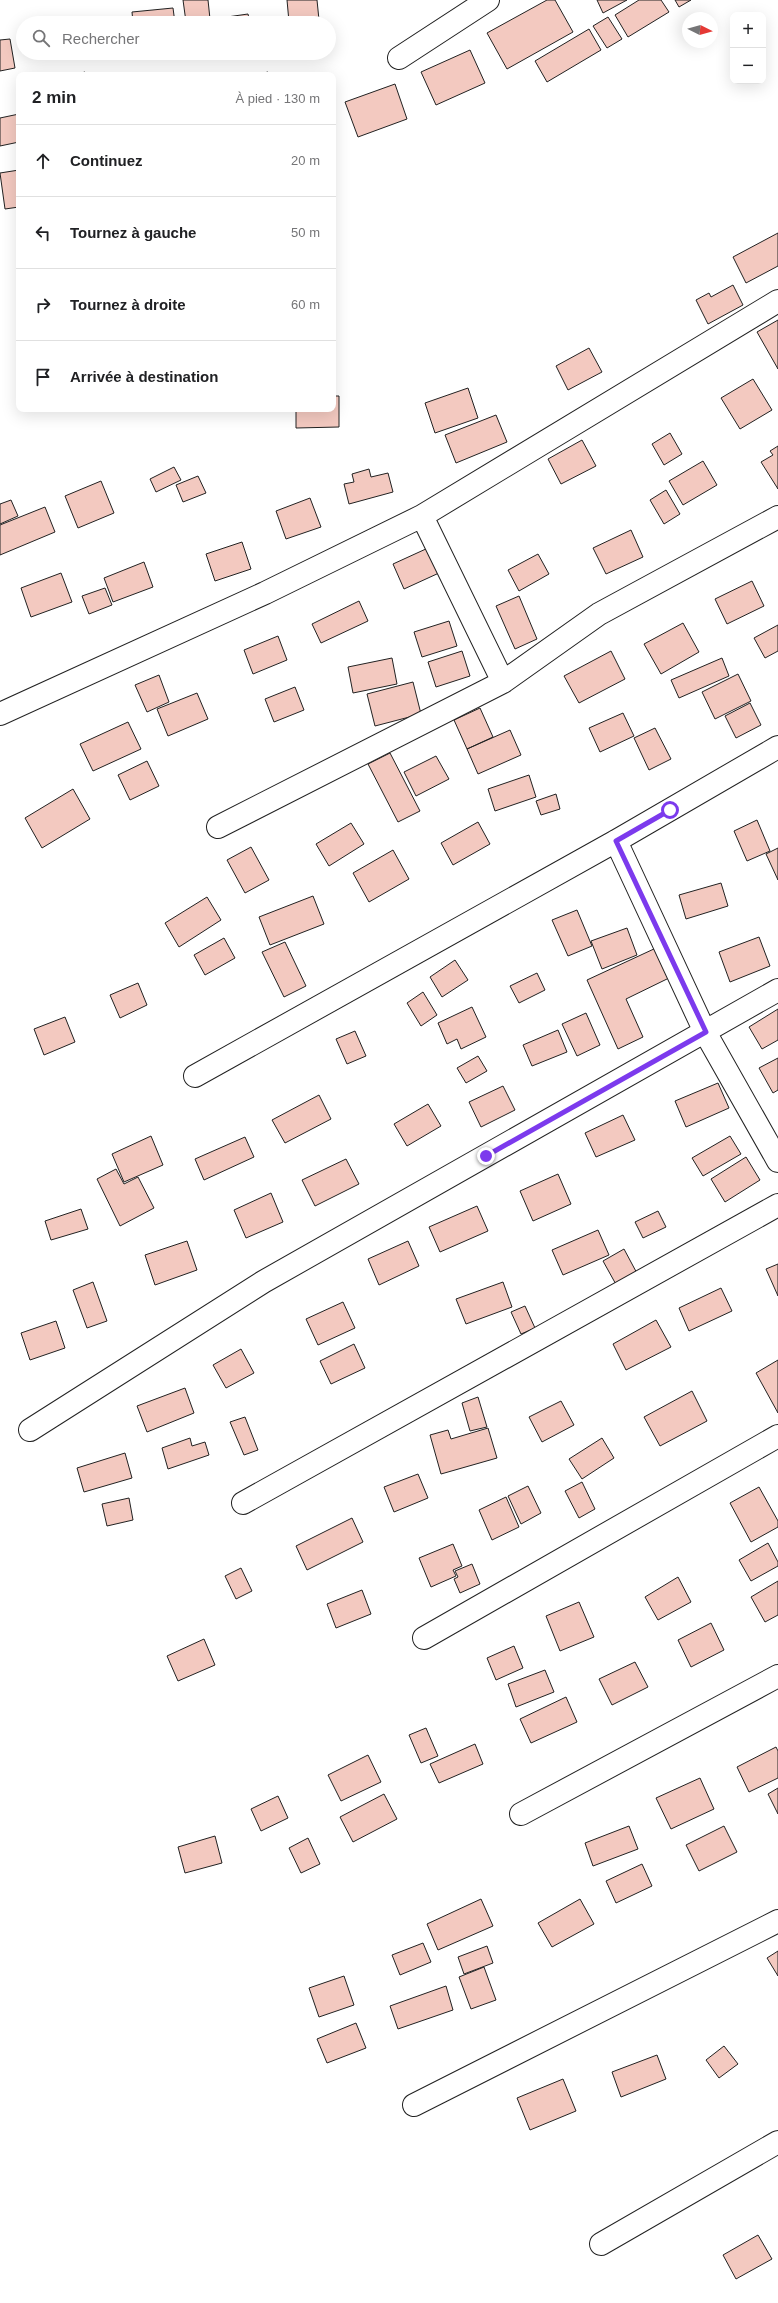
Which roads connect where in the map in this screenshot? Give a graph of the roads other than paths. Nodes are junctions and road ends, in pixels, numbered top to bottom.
1 (488, 0) edge
2 (399, 58) dead end
3 (778, 301) edge
4 (422, 516) junction
5 (778, 516) edge
6 (504, 682) junction
7 (0, 714) edge
8 (778, 747) edge
9 (218, 828) dead end
10 (616, 841) junction
11 (778, 990) edge
12 (706, 1032) junction
13 (196, 1076) dead end
14 (778, 1162) edge
15 (778, 1205) edge
16 (30, 1430) dead end
17 (778, 1436) edge
18 (243, 1504) dead end
19 (424, 1638) dead end
20 (778, 1676) edge
21 (521, 1814) dead end
22 (778, 1921) edge
23 (414, 2105) dead end
24 (778, 2142) edge
25 (601, 2244) dead end

1 - 2 street
3 - 4 street
4 - 6 street
4 - 7 street
5 - 6 street
6 - 9 street
8 - 10 street
10 - 12 street
10 - 13 street
11 - 12 street
12 - 14 street
12 - 16 street
15 - 18 street
17 - 19 street
20 - 21 street
22 - 23 street
24 - 25 street

